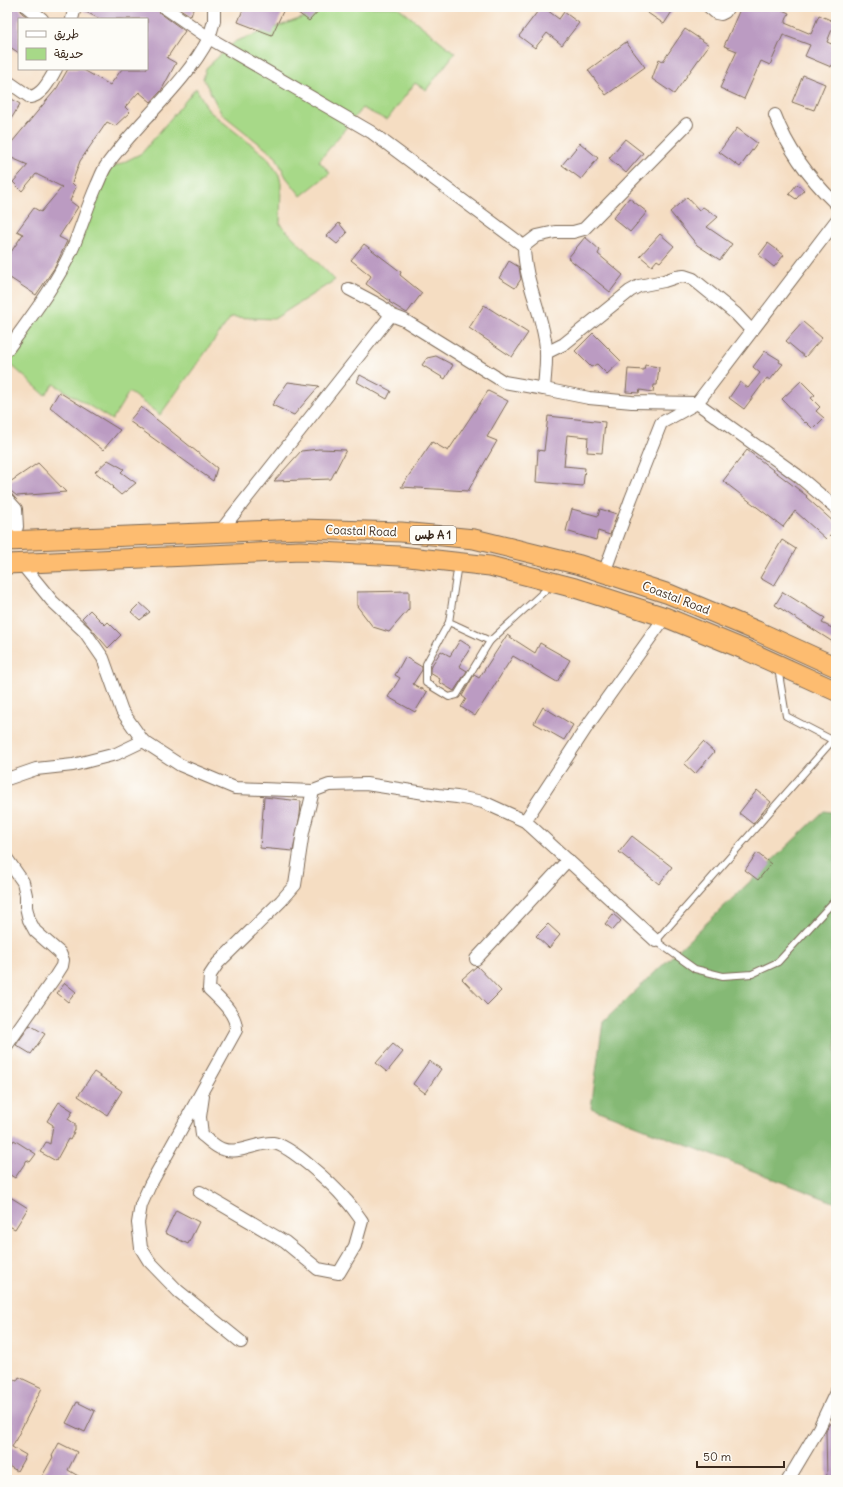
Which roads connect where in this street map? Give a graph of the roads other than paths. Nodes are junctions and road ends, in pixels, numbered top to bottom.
1 (27, 7) edge
2 (75, 7) edge
3 (164, 7) edge
4 (214, 7) edge
5 (708, 7) edge
6 (728, 7) edge
7 (41, 18) edge
8 (72, 18) edge
9 (209, 38) junction
10 (55, 70) edge
11 (7, 81) edge
12 (775, 115) dead end
13 (686, 124) dead end
14 (836, 204) edge
15 (836, 221) edge
16 (524, 246) junction
17 (349, 289) dead end
18 (391, 314) junction
19 (751, 330) junction
20 (7, 350) edge
21 (546, 353) junction
22 (544, 389) junction
23 (697, 403) junction
24 (7, 499) edge
25 (836, 508) edge
26 (7, 533) edge
27 (219, 533) junction
28 (7, 541) edge
29 (458, 563) junction
30 (14, 564) edge
31 (604, 573) junction
32 (554, 582) junction
33 (665, 617) junction
34 (449, 622) junction
35 (490, 641) junction
36 (778, 664) junction
37 (836, 667) edge
38 (836, 691) edge
39 (143, 741) junction
40 (835, 741) edge
41 (7, 779) edge
42 (313, 791) junction
43 (525, 821) junction
44 (7, 859) edge
45 (568, 860) junction
46 (836, 899) edge
47 (656, 941) junction
48 (476, 959) dead end
49 (7, 1045) edge
50 (204, 1089) junction
51 (200, 1192) dead end
52 (241, 1342) dead end
53 (836, 1392) edge
54 (788, 1480) edge

1 - 7 street
2 - 8 street
3 - 9 street
4 - 9 street
5 - 6 street
9 - 16 street
9 - 20 street
10 - 11 street
12 - 14 street
13 - 16 street
15 - 19 street
16 - 21 street
17 - 18 street
18 - 22 street
18 - 27 street
19 - 21 street
19 - 23 street
21 - 22 street
22 - 23 street
23 - 25 street
23 - 31 street
24 - 26 street
27 - 28 highway, Coastal Road / طس A 1
27 - 31 highway, Coastal Road / طس A 1
29 - 30 highway, Coastal Road / طس A 1
29 - 32 highway, Coastal Road / طس A 1
29 - 34 lane
30 - 39 street
31 - 37 highway, Coastal Road / طس A 1
32 - 33 highway, Coastal Road / طس A 1
32 - 35 lane
33 - 36 highway, Coastal Road / طس A 1
33 - 43 street
34 - 35 lane
34 - 35 lane
36 - 38 highway, Coastal Road / طس A 1
36 - 40 lane
39 - 41 street
39 - 42 street
40 - 47 lane
42 - 43 street
42 - 50 street
43 - 45 street
44 - 49 street
45 - 47 street
45 - 48 street
46 - 47 lane
50 - 51 street
50 - 52 street
53 - 54 street

